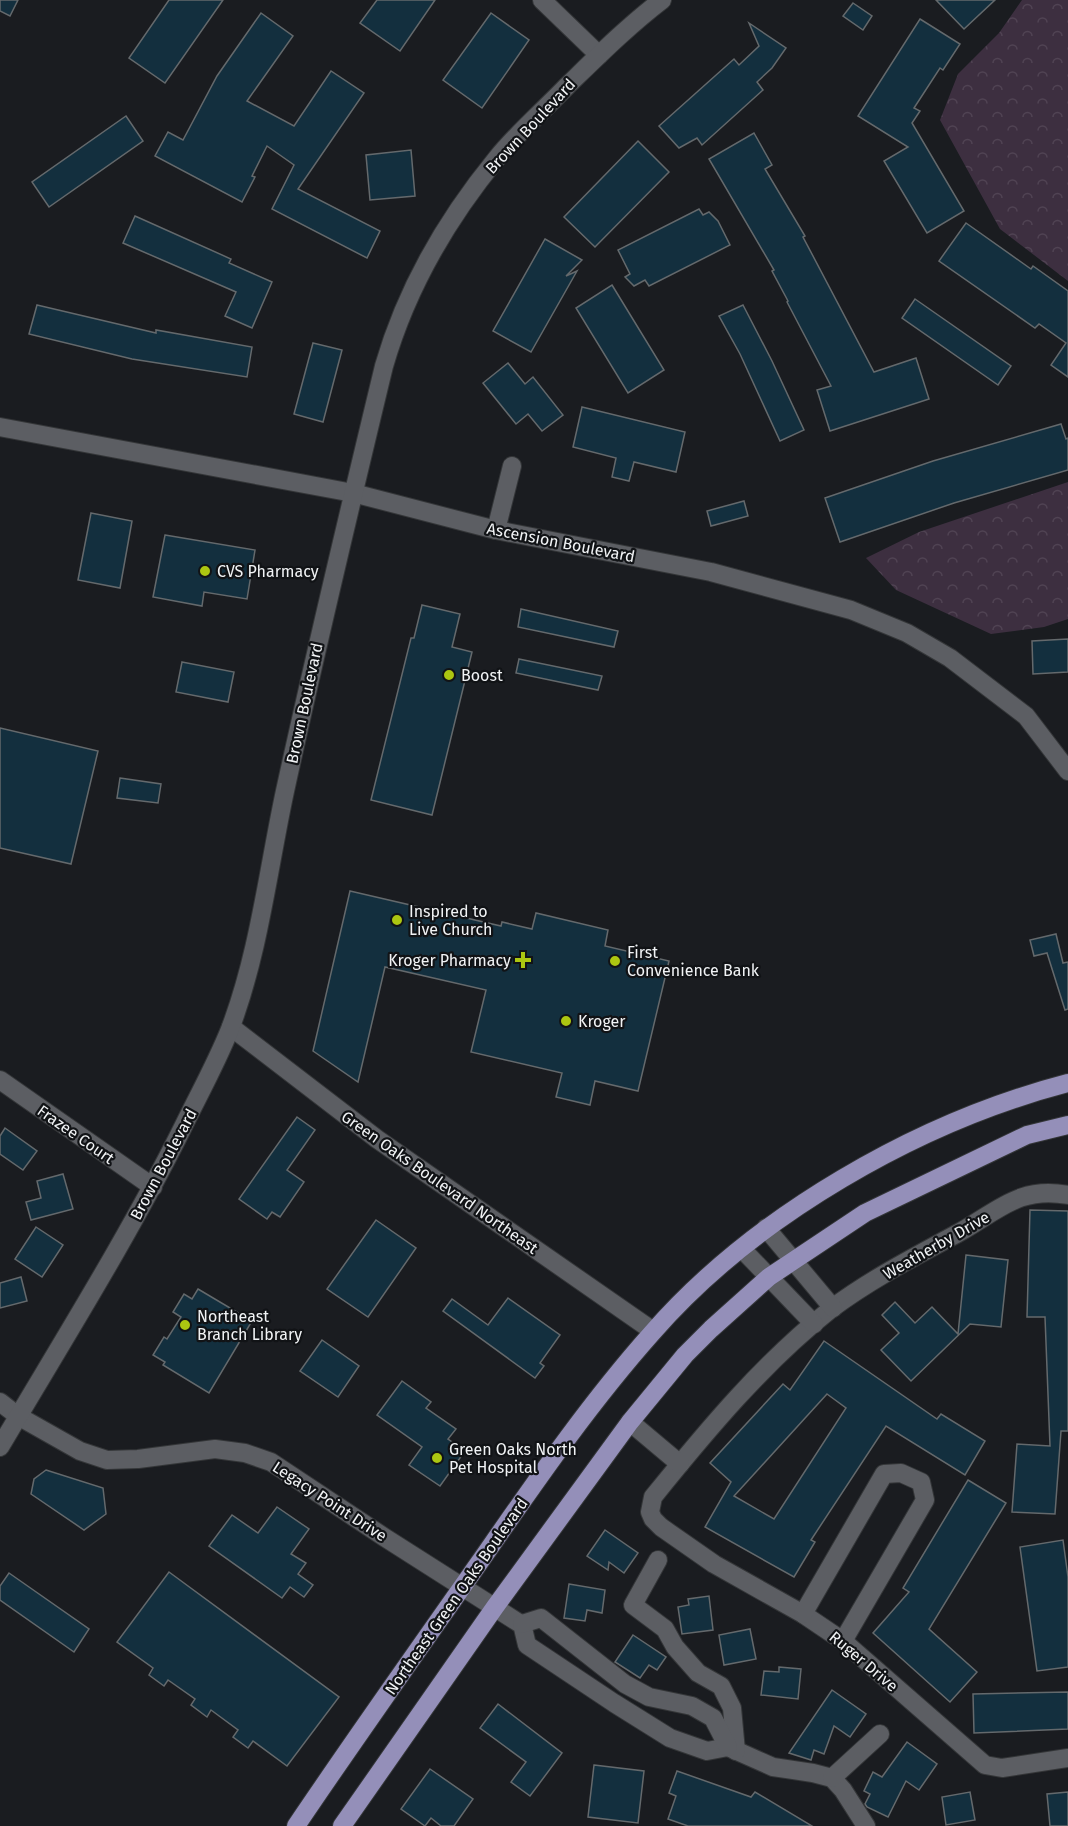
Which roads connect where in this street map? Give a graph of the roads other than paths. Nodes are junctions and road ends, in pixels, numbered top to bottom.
1 (543, 0) edge
2 (662, 0) edge
3 (599, 55) junction
4 (0, 427) edge
5 (512, 466) dead end
6 (353, 493) junction
7 (496, 530) junction
8 (1068, 771) edge
9 (231, 1027) junction
10 (0, 1080) edge
11 (1068, 1083) edge
12 (1068, 1125) edge
13 (153, 1187) junction
14 (1068, 1195) edge
15 (766, 1228) junction
16 (742, 1249) junction
17 (794, 1261) junction
18 (769, 1277) junction
19 (833, 1308) junction
20 (814, 1324) junction
21 (653, 1331) junction
22 (0, 1402) edge
23 (18, 1416) junction
24 (630, 1422) junction
25 (0, 1448) edge
26 (680, 1464) junction
27 (661, 1527) joint
28 (658, 1560) dead end
29 (463, 1586) junction
30 (495, 1607) junction
31 (803, 1614) junction
32 (522, 1624) junction
33 (843, 1641) junction
34 (880, 1734) dead end
35 (732, 1749) junction
36 (1068, 1758) edge
37 (832, 1778) junction
38 (296, 1826) edge
39 (342, 1826) edge
40 (866, 1826) edge

1 - 3 street
2 - 3 street, Brown Boulevard
3 - 6 street, Brown Boulevard
4 - 6 street, Ascension Boulevard
5 - 7 street
6 - 7 street, Ascension Boulevard
6 - 9 street, Brown Boulevard
7 - 8 street, Ascension Boulevard
9 - 13 street, Brown Boulevard
9 - 21 street, Green Oaks Boulevard Northeast
10 - 13 street, Frazee Court
11 - 15 main road, Northeast Green Oaks Boulevard
12 - 17 main road
13 - 23 street, Brown Boulevard
14 - 19 street, Weatherby Drive
15 - 16 main road, Northeast Green Oaks Boulevard
15 - 17 street
16 - 18 street
16 - 21 main road, Northeast Green Oaks Boulevard
17 - 18 main road
17 - 19 street
18 - 20 street
18 - 24 main road
19 - 20 street, Weatherby Drive
20 - 26 street, Weatherby Drive
21 - 29 main road, Northeast Green Oaks Boulevard
22 - 23 street, Legacy Point Drive
23 - 25 street, Brown Boulevard
23 - 29 street, Legacy Point Drive
24 - 26 street
24 - 30 main road
26 - 27 street, Weatherby Drive
27 - 31 street, Ruger Drive
28 - 35 street
29 - 30 street, Legacy Point Drive
29 - 38 main road, Northeast Green Oaks Boulevard
30 - 32 street, Legacy Point Drive
30 - 39 main road
31 - 33 street, Ruger Drive
31 - 33 street
32 - 35 street
32 - 35 street
33 - 36 street, Ruger Drive
34 - 37 street
35 - 37 street
37 - 40 street

